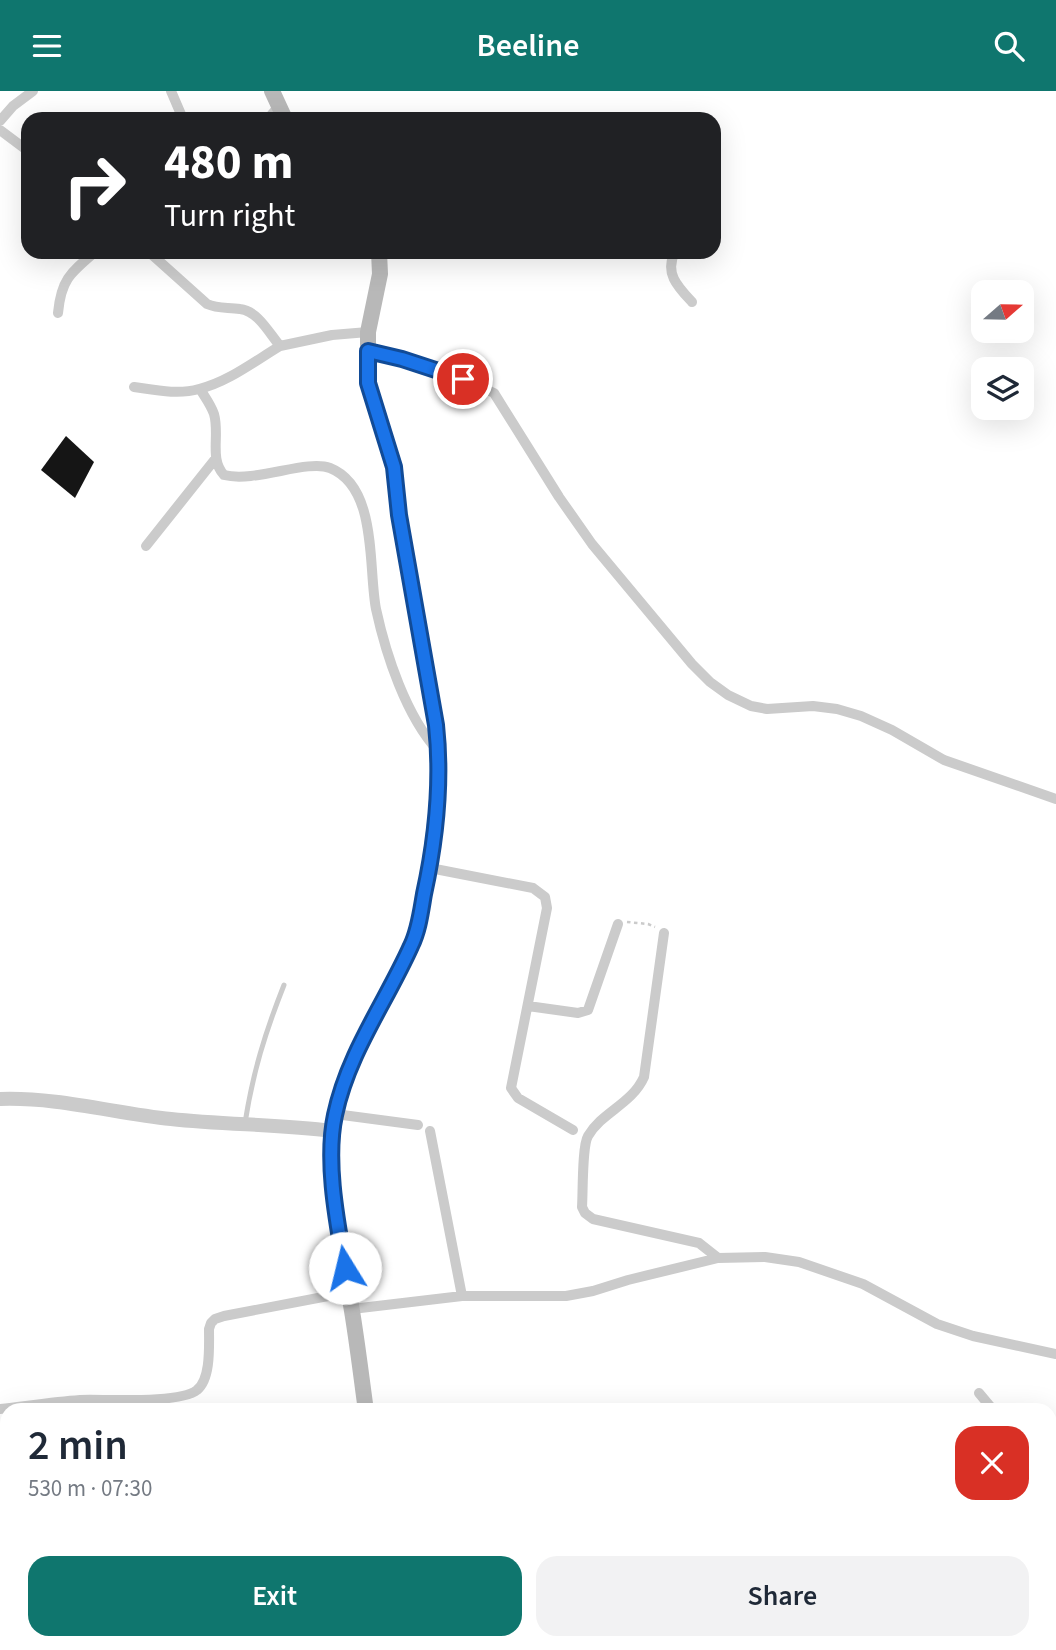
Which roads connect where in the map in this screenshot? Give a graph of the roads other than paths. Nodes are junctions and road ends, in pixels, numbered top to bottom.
1 (33, 91) edge
2 (171, 91) edge
3 (272, 91) edge
4 (180, 112) edge
5 (276, 112) edge
6 (0, 121) edge
7 (0, 130) edge
8 (21, 146) edge
9 (87, 259) edge
10 (157, 259) edge
11 (379, 259) edge
12 (672, 259) edge
13 (692, 302) dead end
14 (58, 313) dead end
15 (368, 332) junction
16 (280, 346) junction
17 (368, 351) junction
18 (134, 387) dead end
19 (200, 389) junction
20 (216, 458) junction
21 (146, 546) dead end
22 (439, 752) junction
23 (1056, 799) edge
24 (430, 868) junction
25 (618, 924) road end
26 (664, 933) road end
27 (284, 985) dead end
28 (528, 1006) junction
29 (0, 1098) edge
30 (335, 1114) junction
31 (245, 1123) junction
32 (418, 1125) dead end
33 (573, 1130) dead end
34 (332, 1131) junction
35 (430, 1131) dead end
36 (718, 1258) junction
37 (349, 1292) junction
38 (463, 1296) junction
39 (352, 1309) junction
40 (1056, 1354) edge
41 (979, 1393) dead end
42 (53, 1403) edge
43 (365, 1403) edge
44 (987, 1403) edge

1 - 6 street
2 - 4 street
3 - 5 main road
7 - 8 street
9 - 14 street
10 - 16 street
11 - 15 main road
12 - 13 street
15 - 16 street
15 - 17 main road
16 - 19 street
17 - 22 main road
17 - 23 street
18 - 19 street
19 - 20 street
20 - 21 street
20 - 22 street
22 - 24 main road
24 - 28 street
24 - 30 main road
25 - 28 street
26 - 36 street
27 - 31 lane
28 - 33 street
29 - 31 street
30 - 32 street
30 - 34 main road
31 - 34 street
34 - 37 main road
35 - 38 street
36 - 38 street
36 - 40 street
37 - 39 main road
37 - 42 street
38 - 39 street
39 - 43 main road
41 - 44 street

